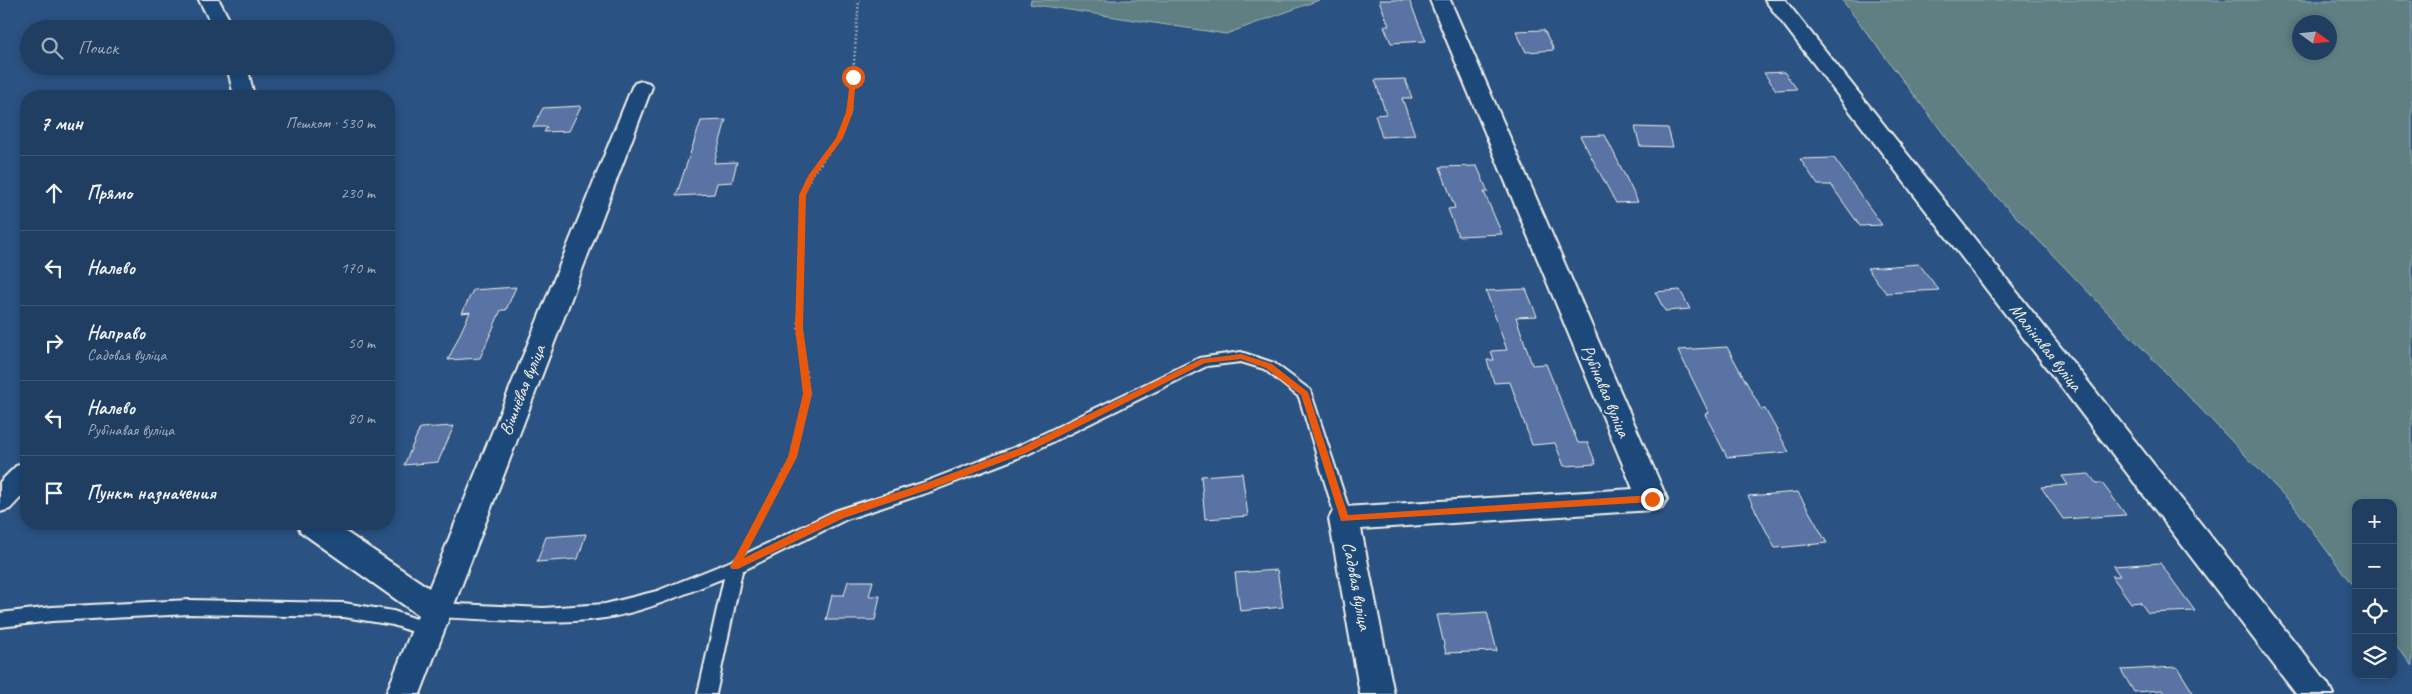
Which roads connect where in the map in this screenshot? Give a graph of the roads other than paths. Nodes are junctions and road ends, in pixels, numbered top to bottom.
1 (209, 0) edge
2 (1440, 0) edge
3 (1775, 0) edge
4 (219, 20) edge
5 (239, 75) edge
6 (642, 87) dead end
7 (243, 90) edge
8 (20, 480) edge
9 (0, 501) edge
10 (1344, 519) junction
11 (320, 530) edge
12 (735, 567) junction
13 (0, 620) edge
14 (432, 620) junction
15 (403, 694) edge
16 (707, 694) edge
17 (1377, 694) edge
18 (2316, 694) edge

1 - 4 street
2 - 10 street, Рубінавая вуліца
3 - 18 street, Малінавая вуліца
5 - 7 street
6 - 14 street, Вішнёвая вуліца
8 - 9 street
10 - 12 lane, Садовая вуліца
10 - 17 street, Садовая вуліца
11 - 14 street
12 - 14 lane
12 - 16 lane
13 - 14 lane
14 - 15 street, Вішнёвая вуліца

